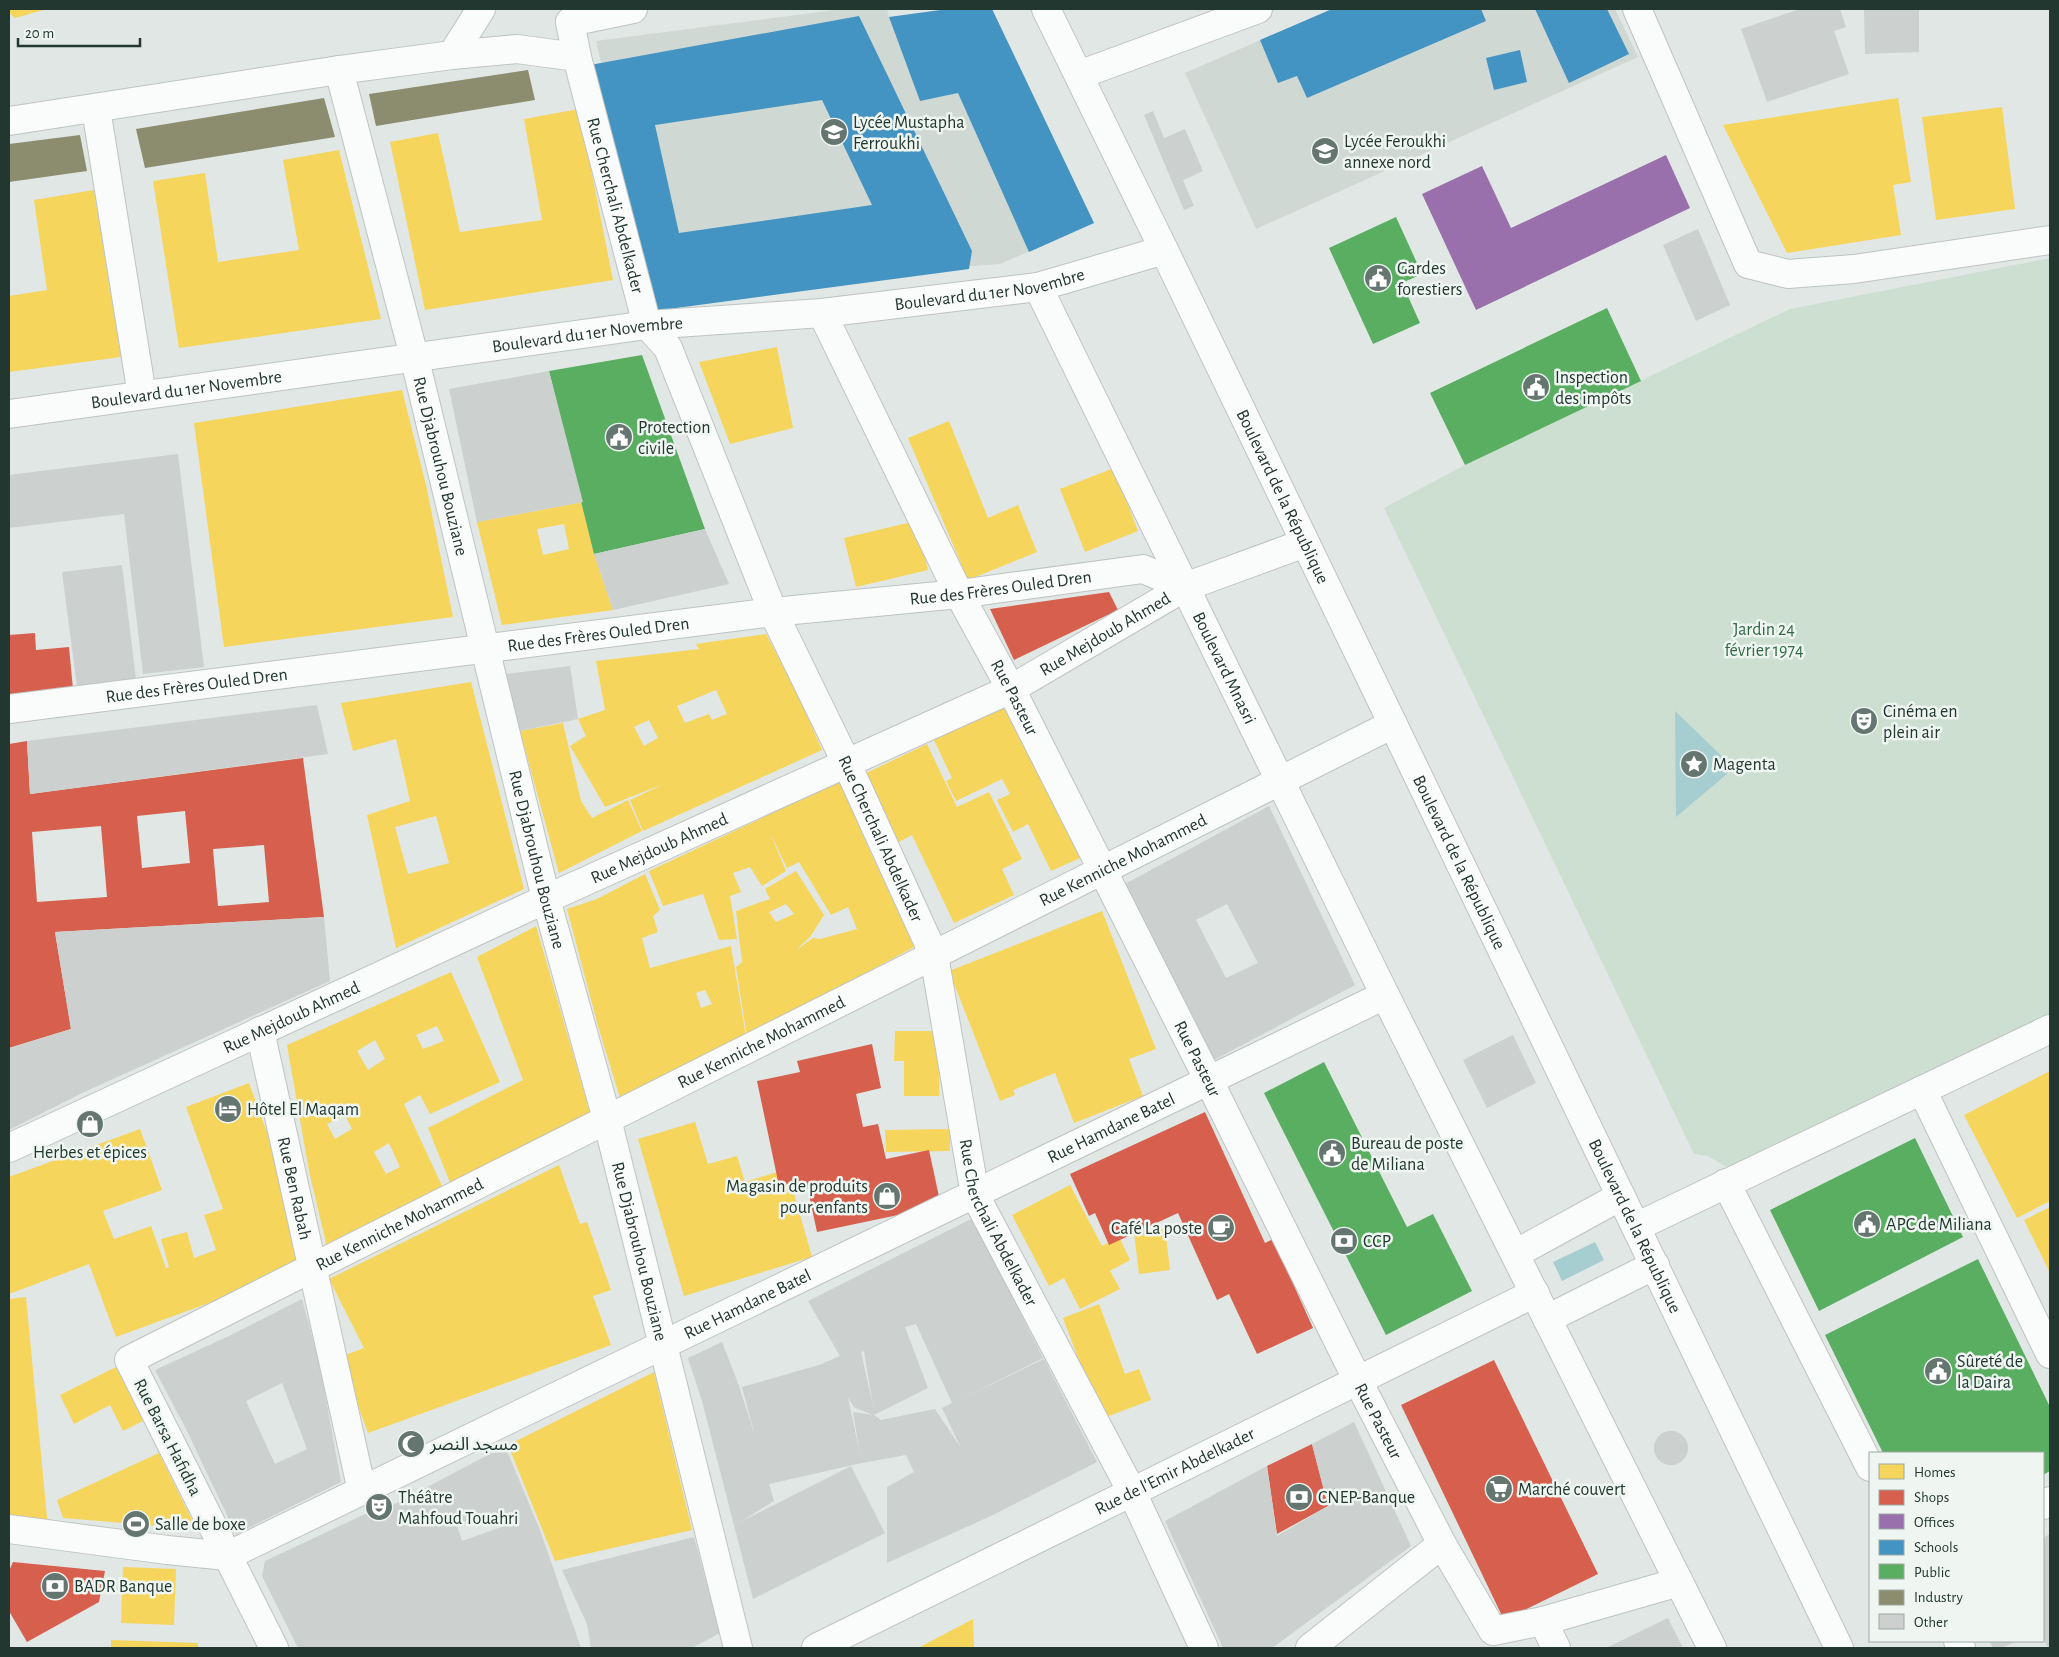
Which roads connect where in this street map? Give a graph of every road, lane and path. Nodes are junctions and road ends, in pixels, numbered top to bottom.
1 (481, 9) edge
2 (633, 9) edge
3 (1046, 9) edge
4 (1258, 9) edge
5 (1637, 9) edge
6 (562, 15) edge
7 (452, 54) junction
8 (577, 57) junction
9 (339, 70) junction
10 (1079, 75) junction
11 (96, 109) junction
12 (9, 121) edge
13 (2050, 240) edge
14 (1164, 250) junction
15 (1038, 287) junction
16 (822, 313) junction
17 (647, 326) junction
18 (414, 356) junction
19 (142, 396) junction
20 (9, 414) edge
21 (1305, 543) junction
22 (1185, 587) junction
23 (959, 594) junction
24 (773, 612) junction
25 (485, 648) junction
26 (1011, 689) junction
27 (9, 709) edge
28 (1393, 724) junction
29 (846, 762) junction
30 (1280, 780) junction
31 (1102, 871) junction
32 (546, 899) junction
33 (934, 955) junction
34 (1385, 995) junction
35 (2050, 1030) edge
36 (260, 1031) junction
37 (1209, 1080) junction
38 (1922, 1090) junction
39 (608, 1119) junction
40 (9, 1148) edge
41 (1726, 1183) junction
42 (975, 1195) junction
43 (1621, 1196) junction
44 (1636, 1227) junction
45 (1515, 1254) junction
46 (1655, 1265) junction
47 (311, 1268) junction
48 (1534, 1293) junction
49 (1547, 1319) junction
50 (664, 1345) junction
51 (2050, 1354) edge
52 (129, 1360) joint
53 (1358, 1381) junction
54 (1869, 1465) edge
55 (362, 1491) junction
56 (1132, 1492) junction
57 (9, 1528) edge
58 (1442, 1544) junction
59 (227, 1556) junction
60 (1679, 1582) junction
61 (1543, 1621) junction
62 (274, 1648) edge
63 (738, 1648) edge
64 (816, 1648) edge
65 (1204, 1648) edge
66 (1310, 1648) edge
67 (1556, 1648) edge
68 (1712, 1648) edge
69 (1839, 1648) edge

1 - 7 street
2 - 6 street
3 - 10 street, Boulevard de la République
4 - 10 street
5 - 13 street
6 - 8 street, Rue Cherchali Abdelkader
7 - 8 street
7 - 9 street
8 - 17 street, Rue Cherchali Abdelkader
9 - 11 street
9 - 18 street, Rue Djabrouhou Bouziane
10 - 14 street, Boulevard de la République
11 - 12 street
11 - 19 street
14 - 15 street, Boulevard du 1er Novembre
14 - 21 street, Boulevard de la République
15 - 16 street, Boulevard du 1er Novembre
15 - 22 street, Boulevard Mnasri
16 - 17 street, Boulevard du 1er Novembre
16 - 23 street, Rue Pasteur
17 - 18 street, Boulevard du 1er Novembre
17 - 24 street, Rue Cherchali Abdelkader
18 - 19 street, Boulevard du 1er Novembre
18 - 25 street, Rue Djabrouhou Bouziane
19 - 20 street, Boulevard du 1er Novembre
21 - 22 street, Rue Mejdoub Ahmed
21 - 28 street, Boulevard de la République
22 - 23 street, Rue des Frères Ouled Dren
22 - 26 street, Rue Mejdoub Ahmed
22 - 30 street, Boulevard Mnasri
23 - 24 street, Rue des Frères Ouled Dren
23 - 26 street, Rue Pasteur
24 - 25 street, Rue des Frères Ouled Dren
24 - 29 street, Rue Cherchali Abdelkader
25 - 27 street, Rue des Frères Ouled Dren
25 - 32 street, Rue Djabrouhou Bouziane
26 - 29 street, Rue Mejdoub Ahmed
26 - 31 street, Rue Pasteur
28 - 30 street, Rue Kenniche Mohammed
28 - 43 street, Boulevard de la République
29 - 32 street, Rue Mejdoub Ahmed
29 - 33 street, Rue Cherchali Abdelkader
30 - 31 street, Rue Kenniche Mohammed
30 - 34 street, Boulevard Mnasri
31 - 33 street, Rue Kenniche Mohammed
31 - 37 street, Rue Pasteur
32 - 36 street, Rue Mejdoub Ahmed
32 - 39 street, Rue Djabrouhou Bouziane
33 - 39 street, Rue Kenniche Mohammed
33 - 42 street, Rue Cherchali Abdelkader
34 - 37 street, Rue Hamdane Batel
34 - 45 street, Boulevard Mnasri
35 - 38 street
36 - 40 street, Rue Mejdoub Ahmed
36 - 47 street, Rue Ben Rabah
37 - 42 street, Rue Hamdane Batel
37 - 53 street, Rue Pasteur
38 - 41 street
38 - 51 street
39 - 47 street, Rue Kenniche Mohammed
39 - 50 street, Rue Djabrouhou Bouziane
41 - 44 street
41 - 54 street
42 - 50 street, Rue Hamdane Batel
42 - 56 street, Rue Cherchali Abdelkader
43 - 44 street, Boulevard de la République
43 - 45 street
44 - 46 street, Boulevard de la République
45 - 48 street, Boulevard Mnasri
46 - 49 street
46 - 69 street, Boulevard de la République
47 - 52 street, Rue Kenniche Mohammed
47 - 55 street, Rue Ben Rabah
48 - 49 street, Boulevard Mnasri
48 - 53 street, Rue de l'Emir Abdelkader
49 - 60 street, Boulevard Mnasri
50 - 55 street, Rue Hamdane Batel
50 - 63 street, Rue Djabrouhou Bouziane
52 - 59 street, Rue Barsa Hafidha
53 - 56 street, Rue de l'Emir Abdelkader
53 - 58 street, Rue Pasteur
55 - 59 street, Rue Hamdane Batel
56 - 64 street, Rue de l'Emir Abdelkader
56 - 65 street, Rue Cherchali Abdelkader
57 - 59 street
58 - 61 street, Rue Pasteur
58 - 66 street
59 - 62 street, Rue Barsa Hafidha
60 - 61 street, Rue Pasteur
60 - 68 street, Boulevard Mnasri
61 - 67 street

